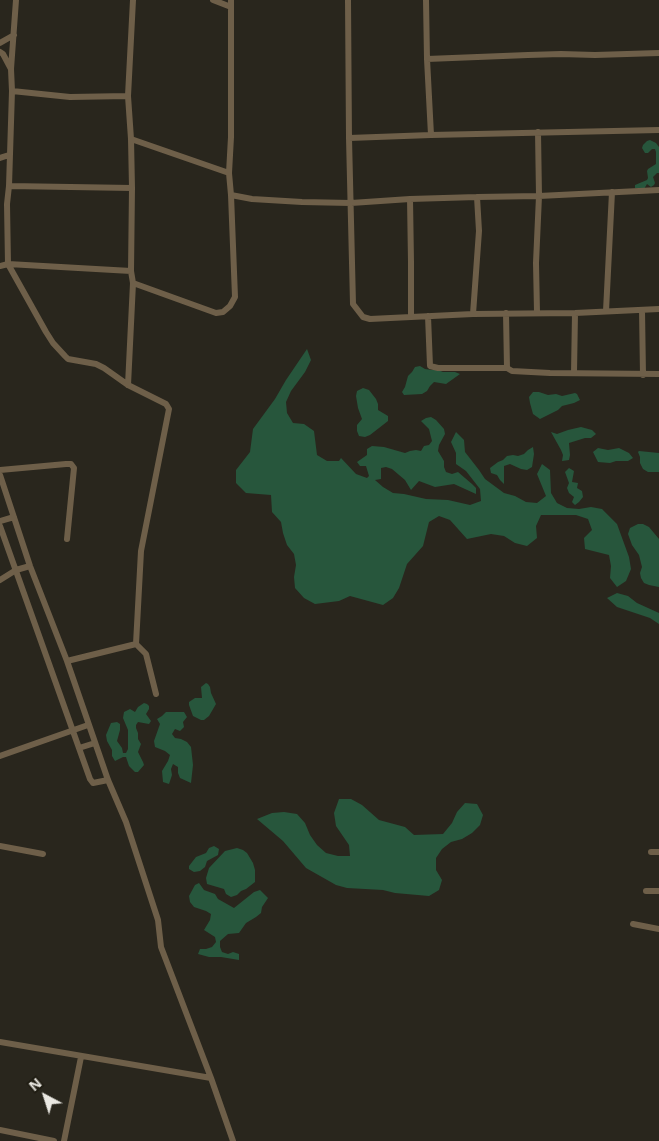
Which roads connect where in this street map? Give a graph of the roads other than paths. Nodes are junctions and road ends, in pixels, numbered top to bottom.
1 (16, 0) edge
2 (133, 0) edge
3 (213, 0) edge
4 (348, 0) edge
5 (426, 0) edge
6 (231, 3) edge
7 (14, 35) junction
8 (0, 43) edge
9 (0, 52) edge
10 (659, 53) edge
11 (427, 59) junction
12 (12, 69) junction
13 (12, 91) junction
14 (128, 96) junction
15 (659, 130) edge
16 (538, 132) junction
17 (431, 135) junction
18 (349, 138) junction
19 (131, 139) junction
20 (9, 156) junction
21 (0, 158) edge
22 (229, 173) junction
23 (9, 186) junction
24 (132, 188) junction
25 (659, 190) edge
26 (612, 192) junction
27 (231, 195) junction
28 (539, 196) junction
29 (477, 197) junction
30 (410, 199) junction
31 (351, 203) junction
32 (3, 204) edge
33 (8, 264) junction
34 (0, 266) edge
35 (131, 271) junction
36 (133, 283) junction
37 (659, 309) edge
38 (642, 310) junction
39 (606, 311) junction
40 (537, 312) junction
41 (506, 313) junction
42 (575, 313) junction
43 (473, 314) junction
44 (428, 316) junction
45 (411, 317) junction
46 (507, 368) junction
47 (574, 373) junction
48 (659, 374) edge
49 (643, 375) junction
50 (128, 385) junction
51 (0, 470) edge
52 (0, 475) edge
53 (14, 517) junction
54 (0, 521) edge
55 (0, 526) edge
56 (67, 539) dead end
57 (30, 566) junction
58 (16, 570) junction
59 (0, 580) edge
60 (136, 644) junction
61 (68, 661) junction
62 (156, 694) dead end
63 (88, 725) junction
64 (72, 730) junction
65 (95, 743) junction
66 (79, 748) junction
67 (0, 756) edge
68 (108, 780) junction
69 (0, 846) edge
70 (651, 852) dead end
71 (659, 852) edge
72 (43, 854) dead end
73 (646, 891) dead end
74 (659, 891) edge
75 (633, 924) dead end
76 (659, 929) edge
77 (0, 1042) edge
78 (81, 1057) junction
79 (211, 1078) junction
80 (0, 1130) edge
81 (54, 1141) edge
82 (64, 1141) edge
83 (233, 1141) edge

1 - 7 street
2 - 14 street
3 - 6 street
4 - 18 street
5 - 11 street
6 - 22 street
7 - 8 street
7 - 12 street
9 - 12 street
10 - 11 street
11 - 17 street
12 - 13 street
13 - 14 street
13 - 20 street
14 - 19 street
15 - 16 street
16 - 17 street
16 - 28 street
17 - 18 street
18 - 31 street
19 - 22 street
19 - 24 street
20 - 21 street
20 - 23 street
22 - 27 street
23 - 24 street
23 - 32 street
24 - 35 street
25 - 26 street
26 - 28 street
26 - 39 street
27 - 31 street
27 - 36 street
28 - 29 street
28 - 40 street
29 - 30 street
29 - 43 street
30 - 31 street
30 - 45 street
31 - 45 street
32 - 33 street
33 - 34 street
33 - 35 street
33 - 50 street
35 - 36 street
36 - 50 street
37 - 38 street
38 - 39 street
38 - 49 street
39 - 42 street
40 - 41 street
40 - 42 street
41 - 43 street
41 - 46 street
42 - 47 street
43 - 44 street
44 - 45 street
44 - 46 street
46 - 47 street
47 - 49 street
48 - 49 street
50 - 60 street
51 - 56 street
52 - 53 street
53 - 54 street
53 - 57 street
55 - 58 street
57 - 58 street
57 - 61 street
58 - 59 street
58 - 64 street
60 - 61 street
60 - 62 street
61 - 63 street
63 - 64 street
63 - 65 street
64 - 66 street
64 - 67 street
65 - 66 street
65 - 68 street
66 - 68 street
68 - 79 street
69 - 72 street
70 - 71 street
73 - 74 street
75 - 76 street
77 - 78 street
78 - 79 street
78 - 82 street
79 - 83 street
80 - 81 street

